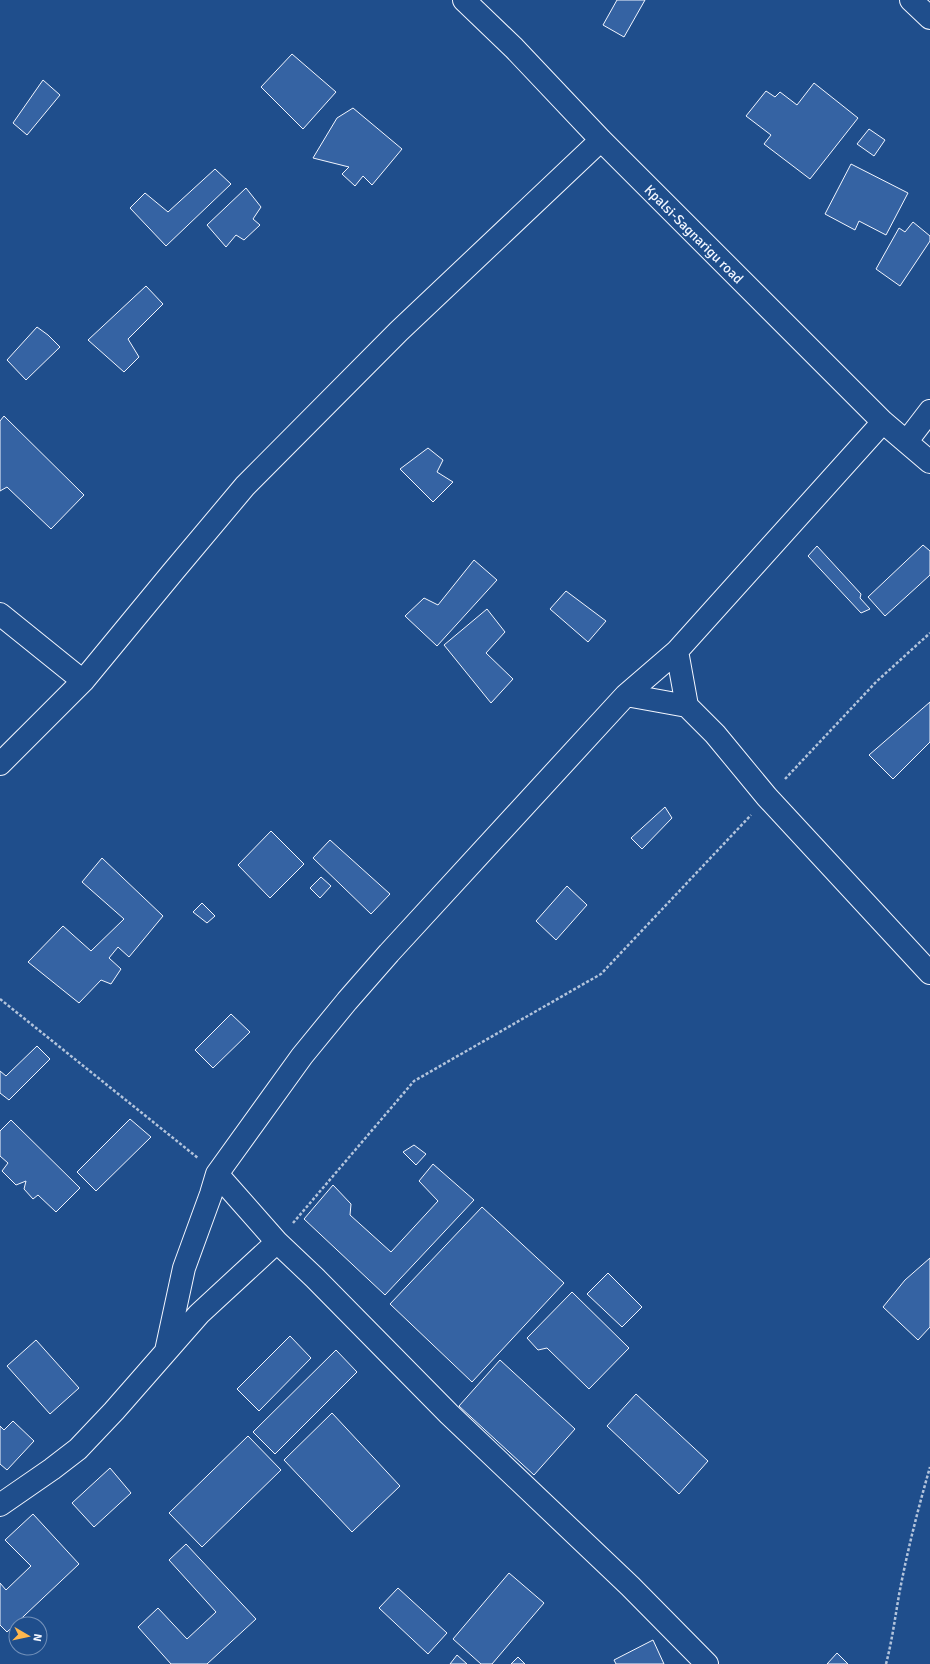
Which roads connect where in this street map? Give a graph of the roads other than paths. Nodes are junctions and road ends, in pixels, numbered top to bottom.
1 (464, 0) edge
2 (911, 0) edge
3 (930, 18) edge
4 (600, 140) junction
5 (930, 411) edge
6 (883, 422) junction
7 (907, 441) junction
8 (930, 462) edge
9 (0, 614) edge
10 (677, 651) junction
11 (83, 681) junction
12 (626, 695) junction
13 (687, 706) junction
14 (0, 764) edge
15 (930, 973) edge
16 (217, 1174) junction
17 (278, 1242) junction
18 (166, 1351) junction
19 (0, 1505) edge
20 (707, 1664) edge

1 - 4 street, Kpalsi-Sagnarigu road
2 - 3 street
4 - 6 street, Kpalsi-Sagnarigu road
4 - 11 street
5 - 7 street
6 - 7 street, Kpalsi-Sagnarigu road
6 - 10 street
7 - 8 street, Kpalsi-Sagnarigu road
9 - 11 street
10 - 12 street
10 - 13 street
11 - 14 street
12 - 13 street
12 - 16 street
13 - 15 street
16 - 17 street
16 - 18 street
17 - 18 street
17 - 20 street
18 - 19 street

